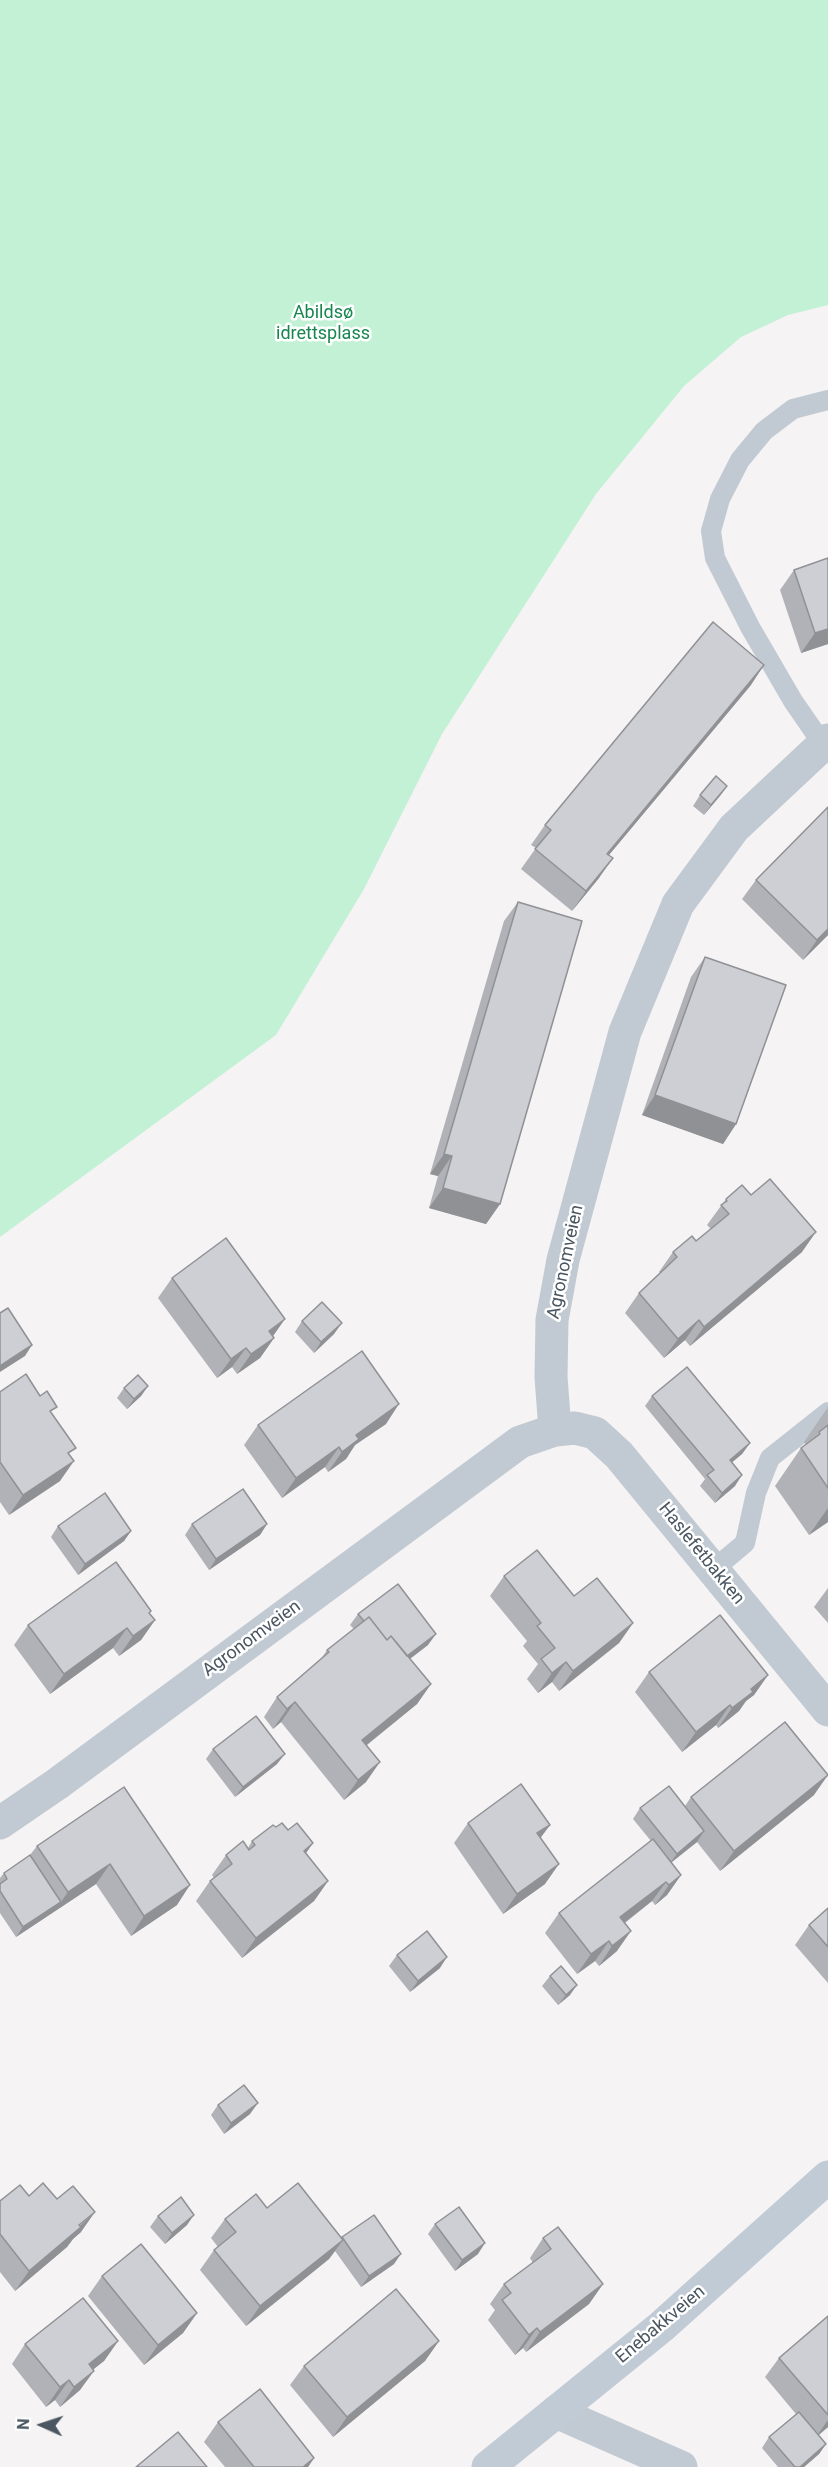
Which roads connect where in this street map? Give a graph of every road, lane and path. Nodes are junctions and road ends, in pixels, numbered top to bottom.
1 (828, 400) edge
2 (825, 741) edge
3 (828, 1412) edge
4 (555, 1430) junction
5 (714, 1569) junction
6 (828, 1710) edge
7 (0, 1823) edge
8 (828, 2178) edge
9 (556, 2412) junction
10 (488, 2467) edge
11 (681, 2467) edge

1 - 2 lane
2 - 4 street, Agronomveien
3 - 5 lane
4 - 5 street, Haslefetbakken
4 - 7 street, Agronomveien
5 - 6 street, Haslefetbakken
8 - 9 main road, Enebakkveien
9 - 10 main road, Enebakkveien
9 - 11 street

